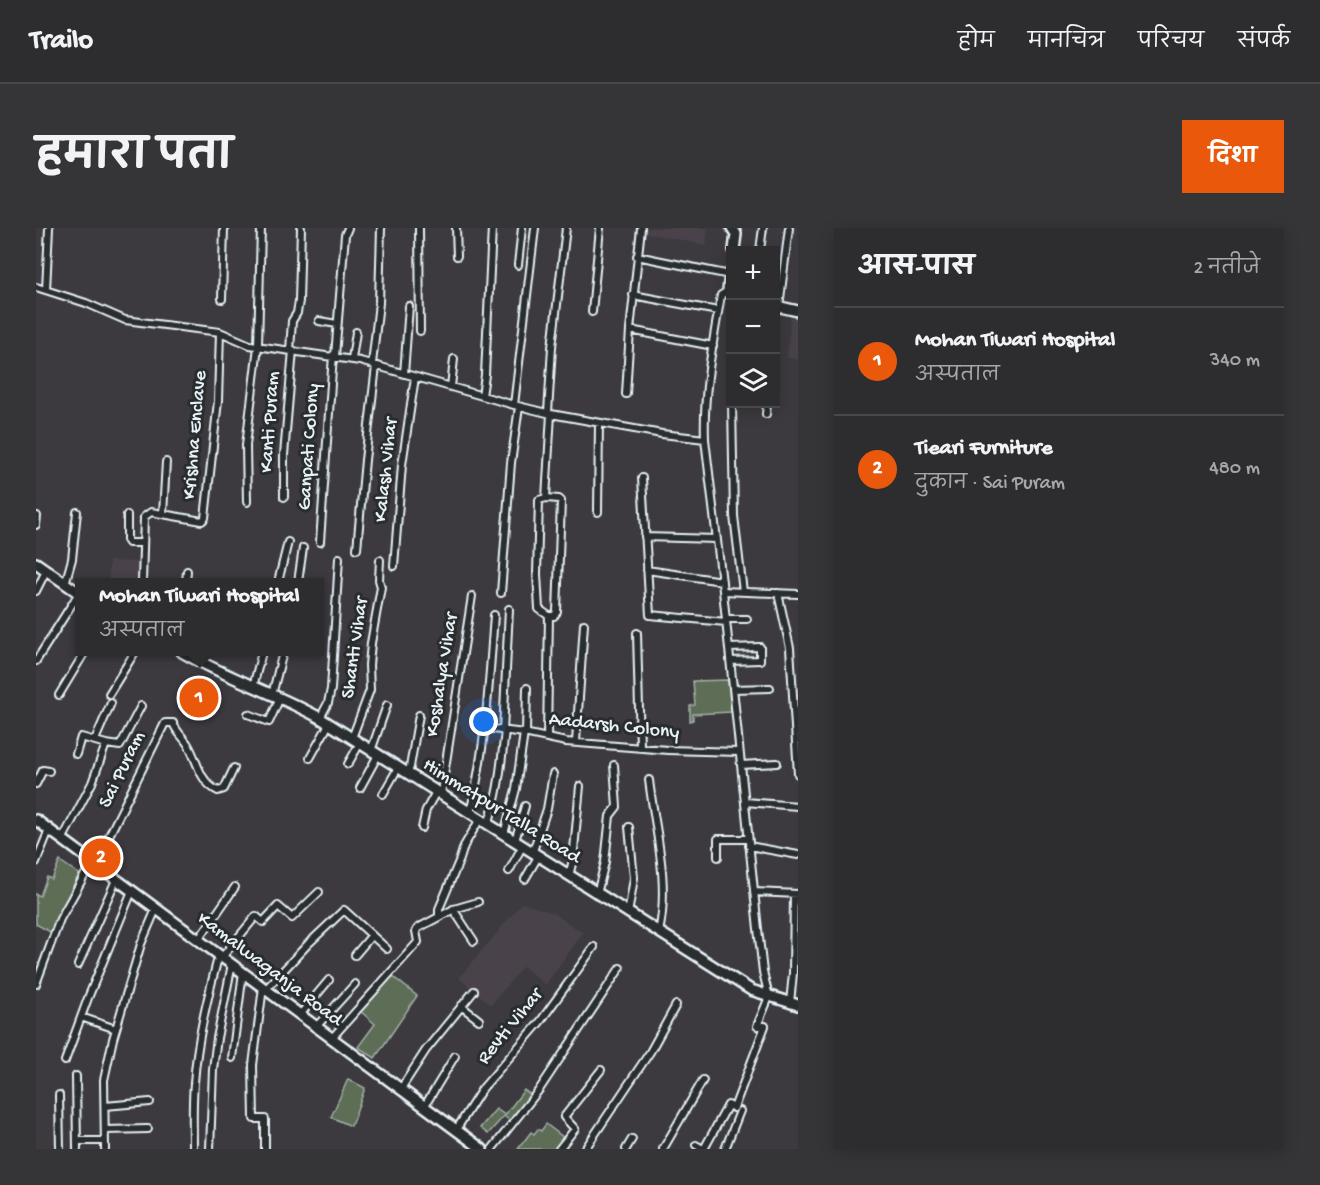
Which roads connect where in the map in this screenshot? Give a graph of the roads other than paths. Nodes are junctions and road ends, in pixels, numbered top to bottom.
1 (49, 228) edge
2 (224, 228) edge
3 (261, 228) edge
4 (301, 228) edge
5 (348, 228) edge
6 (381, 228) edge
7 (418, 228) edge
8 (456, 228) edge
9 (492, 228) edge
10 (522, 228) edge
11 (535, 228) edge
12 (566, 228) edge
13 (600, 228) edge
14 (641, 228) edge
15 (732, 228) edge
16 (763, 228) edge
17 (789, 228) edge
18 (734, 246) edge
19 (761, 246) edge
20 (638, 255) junction
21 (457, 256) dead end
22 (518, 265) dead end
23 (726, 273) edge
24 (36, 287) edge
25 (46, 290) junction
26 (726, 293) edge
27 (633, 295) junction
28 (222, 299) dead end
29 (778, 300) edge
30 (409, 306) dead end
31 (780, 307) edge
32 (718, 311) junction
33 (798, 311) edge
34 (592, 312) dead end
35 (319, 321) dead end
36 (337, 324) junction
37 (630, 330) junction
38 (420, 331) dead end
39 (220, 332) junction
40 (356, 332) dead end
41 (258, 346) junction
42 (713, 346) junction
43 (292, 350) junction
44 (334, 356) junction
45 (352, 359) junction
46 (454, 359) dead end
47 (374, 365) junction
48 (404, 374) junction
49 (415, 377) junction
50 (451, 387) junction
51 (626, 394) dead end
52 (482, 396) junction
53 (516, 406) junction
54 (732, 408) edge
55 (767, 408) edge
56 (550, 413) junction
57 (766, 414) dead end
58 (599, 423) junction
59 (705, 440) junction
60 (166, 462) dead end
61 (642, 478) dead end
62 (284, 497) dead end
63 (546, 498) junction
64 (247, 502) dead end
65 (77, 512) dead end
66 (598, 512) dead end
67 (164, 514) junction
68 (127, 515) dead end
69 (37, 516) edge
70 (36, 525) edge
71 (645, 537) junction
72 (717, 539) junction
73 (288, 542) dead end
74 (320, 542) dead end
75 (143, 543) junction
76 (303, 548) dead end
77 (357, 549) dead end
78 (339, 558) dead end
79 (380, 560) dead end
80 (36, 563) edge
81 (394, 566) dead end
82 (187, 570) dead end
83 (647, 570) junction
84 (46, 571) junction
85 (142, 578) edge
86 (186, 578) edge
87 (279, 578) edge
88 (299, 578) edge
89 (722, 581) junction
90 (65, 584) junction
91 (75, 590) edge
92 (36, 591) edge
93 (723, 591) junction
94 (743, 592) junction
95 (501, 593) dead end
96 (778, 593) junction
97 (798, 594) edge
98 (472, 597) dead end
99 (75, 599) edge
100 (509, 609) dead end
101 (494, 615) dead end
102 (549, 616) junction
103 (747, 619) dead end
104 (726, 620) junction
105 (584, 624) dead end
106 (637, 633) dead end
107 (729, 648) junction
108 (82, 656) edge
109 (132, 656) edge
110 (191, 656) edge
111 (205, 656) edge
112 (261, 656) edge
113 (283, 656) edge
114 (36, 661) edge
115 (730, 661) junction
116 (203, 664) junction
117 (253, 687) junction
118 (527, 688) dead end
119 (770, 688) dead end
120 (733, 689) junction
121 (109, 694) dead end
122 (59, 695) dead end
123 (276, 696) junction
124 (111, 703) dead end
125 (387, 705) dead end
126 (141, 706) dead end
127 (248, 714) dead end
128 (419, 715) dead end
129 (320, 718) junction
130 (329, 724) junction
131 (485, 728) junction
132 (504, 731) junction
133 (525, 733) junction
134 (547, 738) junction
135 (95, 740) junction
136 (356, 741) junction
137 (576, 742) junction
138 (106, 744) junction
139 (640, 747) junction
140 (739, 752) junction
141 (374, 753) junction
142 (76, 754) dead end
143 (310, 758) dead end
144 (348, 764) dead end
145 (777, 764) dead end
146 (614, 765) dead end
147 (741, 765) junction
148 (234, 768) dead end
149 (49, 771) dead end
150 (402, 771) junction
151 (553, 774) dead end
152 (798, 774) edge
153 (649, 780) dead end
154 (36, 784) edge
155 (580, 786) dead end
156 (360, 788) dead end
157 (438, 793) junction
158 (383, 794) dead end
159 (745, 802) junction
160 (525, 806) dead end
161 (798, 806) edge
162 (471, 813) junction
163 (36, 820) edge
164 (484, 821) junction
165 (628, 827) dead end
166 (422, 828) dead end
167 (49, 830) junction
168 (504, 834) junction
169 (62, 840) junction
170 (519, 843) junction
171 (749, 843) junction
172 (536, 853) junction
173 (798, 855) edge
174 (718, 857) dead end
175 (36, 862) edge
176 (93, 863) junction
177 (509, 872) dead end
178 (569, 876) junction
179 (525, 879) dead end
180 (116, 880) junction
181 (235, 886) dead end
182 (132, 891) junction
183 (319, 892) dead end
184 (754, 892) junction
185 (597, 894) junction
186 (796, 894) edge
187 (478, 902) dead end
188 (156, 909) junction
189 (453, 909) junction
190 (439, 913) junction
191 (628, 914) junction
192 (659, 932) junction
193 (372, 935) junction
194 (199, 939) junction
195 (474, 941) dead end
196 (594, 947) dead end
197 (387, 949) dead end
198 (221, 955) junction
199 (355, 955) dead end
200 (232, 963) junction
201 (78, 965) dead end
202 (620, 968) dead end
203 (243, 972) junction
204 (329, 980) dead end
205 (36, 984) edge
206 (355, 984) dead end
207 (265, 988) junction
208 (474, 991) dead end
209 (769, 997) junction
210 (794, 1004) edge
211 (676, 1005) dead end
212 (461, 1006) junction
213 (299, 1016) junction
214 (81, 1017) junction
215 (479, 1020) dead end
216 (315, 1028) junction
217 (116, 1029) junction
218 (331, 1039) junction
219 (454, 1056) dead end
220 (232, 1058) dead end
221 (65, 1061) dead end
222 (601, 1070) dead end
223 (76, 1077) dead end
224 (704, 1080) dead end
225 (400, 1090) junction
226 (59, 1095) dead end
227 (150, 1102) dead end
228 (105, 1106) junction
229 (424, 1107) junction
230 (740, 1111) dead end
231 (148, 1129) dead end
232 (105, 1130) junction
233 (456, 1130) junction
234 (632, 1139) dead end
235 (77, 1141) junction
236 (105, 1141) junction
237 (701, 1148) edge
238 (60, 1149) edge
239 (77, 1149) edge
240 (105, 1149) edge
241 (193, 1149) edge
242 (210, 1149) edge
243 (265, 1149) edge
244 (482, 1149) edge
245 (492, 1149) edge
246 (560, 1149) edge
247 (585, 1149) edge
248 (626, 1149) edge
249 (663, 1149) edge
250 (725, 1149) edge

1 - 25 street
2 - 28 street
3 - 41 street
4 - 43 street, Kanti Puram
5 - 36 street, Ganpati Colony
6 - 47 street
7 - 38 street
8 - 21 street
9 - 52 street
10 - 22 street
11 - 53 street
12 - 56 street
13 - 34 street
14 - 20 street
15 - 18 street
16 - 19 street
17 - 29 street
20 - 23 street
20 - 27 street
24 - 25 street
25 - 39 street
26 - 32 street
27 - 32 street
27 - 37 street
30 - 48 street
31 - 33 street
32 - 42 street
35 - 36 street
36 - 44 street, Ganpati Colony
37 - 42 street
37 - 51 street
39 - 41 street
39 - 67 street, Krishna Enclave
40 - 45 street
41 - 43 street
41 - 64 street
42 - 59 street
43 - 44 street
43 - 62 street, Kanti Puram
44 - 45 street
44 - 74 street, Ganpati Colony
45 - 47 street
46 - 50 street
47 - 48 street
47 - 77 street
48 - 49 street
49 - 50 street
49 - 81 street, Kalash Vihar
50 - 52 street
52 - 53 street
53 - 56 street
53 - 95 street
54 - 94 street
55 - 57 street
56 - 58 street
56 - 63 street
58 - 59 street
58 - 66 street
59 - 72 street
60 - 67 street
61 - 71 street
63 - 102 street
63 - 102 street
65 - 90 street
67 - 75 street, Krishna Enclave
68 - 75 street
69 - 70 street
71 - 72 street
71 - 83 street
72 - 89 street
73 - 87 street
75 - 85 street, Krishna Enclave
76 - 88 street
78 - 129 street
79 - 136 street, Shanti Vihar
80 - 84 street
82 - 86 street
83 - 89 street
83 - 104 street
84 - 90 street
84 - 92 street
89 - 93 street
90 - 91 street
93 - 94 street
93 - 104 street
94 - 96 street
96 - 97 street
96 - 152 street
98 - 157 street, Koshalya Vihar
99 - 114 street
100 - 132 street
101 - 131 street
102 - 134 street
103 - 104 street
104 - 107 street
105 - 137 street
106 - 139 street
107 - 115 street
107 - 115 street
108 - 122 street
109 - 121 street
110 - 116 street, Himmatpur Talla Road
111 - 116 street
112 - 117 street
113 - 123 street
115 - 120 street
116 - 117 street, Himmatpur Talla Road
117 - 123 street, Himmatpur Talla Road
118 - 133 street
119 - 120 street
120 - 140 street
123 - 127 street
123 - 129 street, Himmatpur Talla Road
124 - 135 street
125 - 141 street
126 - 138 street
128 - 150 street
129 - 130 street, Himmatpur Talla Road
130 - 136 street, Himmatpur Talla Road
130 - 143 street
131 - 132 street, Aadarsh Colony
131 - 162 street
132 - 133 street, Aadarsh Colony
132 - 164 street
133 - 134 street, Aadarsh Colony
133 - 168 street
134 - 137 street, Aadarsh Colony
135 - 138 street
135 - 142 street
136 - 141 street, Himmatpur Talla Road
136 - 144 street, Shanti Vihar
137 - 139 street, Aadarsh Colony
138 - 169 street
139 - 140 street, Aadarsh Colony
140 - 147 street
141 - 150 street, Himmatpur Talla Road
141 - 156 street
145 - 147 street
146 - 185 street
147 - 159 street
148 - 176 street, Sai Puram
149 - 154 street
150 - 157 street, Himmatpur Talla Road
150 - 158 street
151 - 172 street
153 - 192 street
155 - 178 street
157 - 162 street, Himmatpur Talla Road
157 - 166 street, Koshalya Vihar
159 - 161 street
159 - 171 street
160 - 170 street
162 - 164 street, Himmatpur Talla Road
163 - 167 street, Kamalwaganja Road
164 - 168 street, Himmatpur Talla Road
164 - 190 street
165 - 191 street
167 - 169 street, Kamalwaganja Road
167 - 175 street
168 - 170 street, Himmatpur Talla Road
169 - 176 street, Kamalwaganja Road
170 - 172 street, Himmatpur Talla Road
170 - 177 street
171 - 173 street
171 - 174 street
171 - 184 street
172 - 178 street, Himmatpur Talla Road
172 - 179 street
176 - 180 street, Kamalwaganja Road
176 - 205 street, Sai Puram
178 - 185 street, Himmatpur Talla Road
180 - 182 street, Kamalwaganja Road
180 - 201 street
181 - 194 street
182 - 188 street, Kamalwaganja Road
182 - 214 street
183 - 198 street
184 - 186 street
184 - 209 street
185 - 191 street, Himmatpur Talla Road
186 - 210 street
187 - 189 street
188 - 194 street, Kamalwaganja Road
188 - 217 street
189 - 190 street
189 - 195 street
190 - 218 street
191 - 192 street, Himmatpur Talla Road
192 - 209 street, Himmatpur Talla Road
193 - 197 street
193 - 199 street
193 - 207 street
194 - 198 street, Kamalwaganja Road
196 - 233 street, Revti Vihar
198 - 200 street, Kamalwaganja Road
198 - 241 street
200 - 203 street, Kamalwaganja Road
200 - 242 street
202 - 245 street
203 - 207 street, Kamalwaganja Road
203 - 220 street
204 - 213 street
206 - 216 street
207 - 213 street, Kamalwaganja Road
207 - 243 street
208 - 212 street
209 - 210 street, Himmatpur Talla Road
209 - 237 street
211 - 247 street
212 - 215 street
212 - 225 street
213 - 216 street, Kamalwaganja Road
214 - 217 street
214 - 221 street
216 - 218 street, Kamalwaganja Road
217 - 228 street
218 - 225 street, Kamalwaganja Road
219 - 229 street
222 - 246 street
223 - 235 street
224 - 249 street
225 - 229 street, Kamalwaganja Road
226 - 238 street
227 - 228 street
228 - 232 street
229 - 233 street, Kamalwaganja Road
230 - 250 street
231 - 232 street
232 - 236 street
233 - 244 street, Kamalwaganja Road
234 - 248 street
235 - 236 street
235 - 239 street
236 - 240 street

